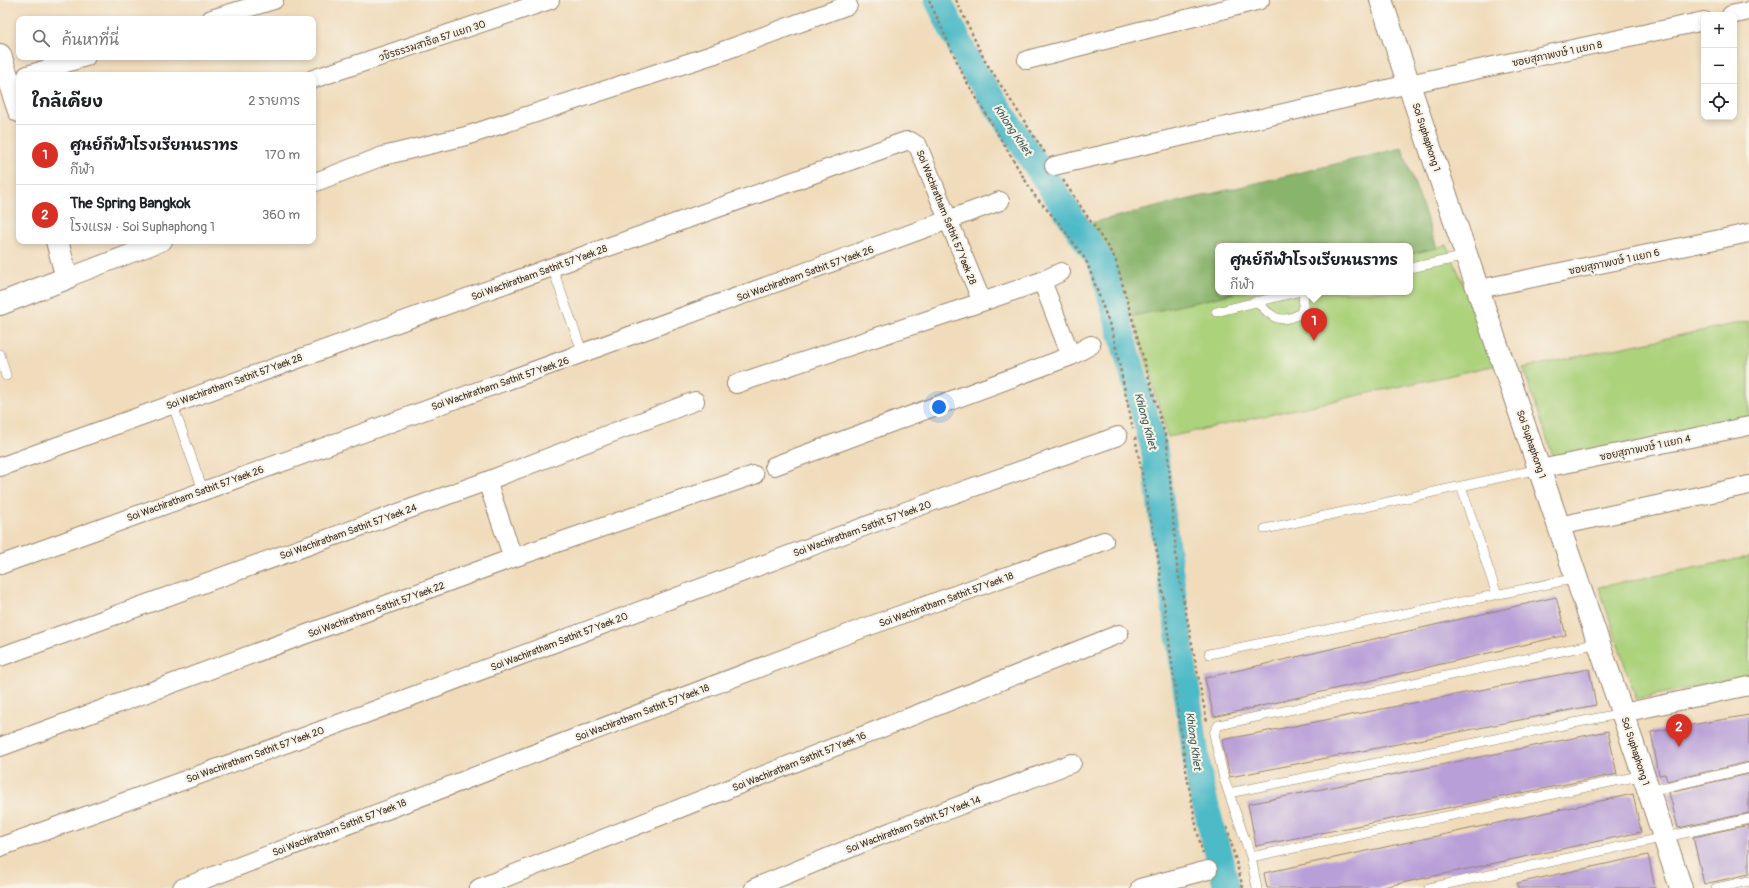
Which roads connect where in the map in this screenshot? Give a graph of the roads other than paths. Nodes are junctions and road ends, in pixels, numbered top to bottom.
1 (274, 0) edge
2 (550, 0) edge
3 (1260, 0) edge
4 (1381, 0) edge
5 (848, 5) dead end
6 (1749, 11) edge
7 (1737, 14) edge
8 (221, 16) edge
9 (1701, 22) edge
10 (0, 55) edge
11 (76, 60) edge
12 (1028, 60) dead end
13 (37, 72) edge
14 (16, 75) edge
15 (316, 78) edge
16 (1409, 84) junction
17 (1054, 166) dead end
18 (316, 182) edge
19 (1000, 201) dead end
20 (948, 220) junction
21 (1749, 233) edge
22 (58, 244) edge
23 (155, 244) edge
24 (1466, 256) junction
25 (552, 267) junction
26 (1413, 267) edge
27 (1061, 272) dead end
28 (67, 278) junction
29 (1042, 281) junction
30 (1479, 289) junction
31 (1286, 295) edge
32 (1304, 295) edge
33 (982, 302) junction
34 (1257, 302) junction
35 (0, 304) edge
36 (1216, 312) dead end
37 (1091, 345) dead end
38 (0, 354) edge
39 (583, 354) junction
40 (1071, 356) junction
41 (6, 376) dead end
42 (736, 384) dead end
43 (695, 401) dead end
44 (172, 403) junction
45 (1749, 426) edge
46 (1118, 436) dead end
47 (774, 466) dead end
48 (0, 467) edge
49 (1540, 469) junction
50 (754, 474) dead end
51 (487, 481) junction
52 (1749, 485) edge
53 (1461, 486) junction
54 (203, 490) junction
55 (1559, 526) junction
56 (1265, 529) dead end
57 (1104, 541) dead end
58 (513, 558) junction
59 (0, 565) edge
60 (1577, 578) junction
61 (1497, 595) junction
62 (1119, 634) dead end
63 (1600, 643) junction
64 (1209, 654) dead end
65 (0, 657) edge
66 (1749, 686) edge
67 (1623, 713) junction
68 (0, 747) edge
69 (1072, 763) dead end
70 (1749, 768) edge
71 (1647, 783) junction
72 (1229, 793) junction
73 (1749, 819) edge
74 (1664, 837) junction
75 (0, 848) edge
76 (1252, 857) junction
77 (1208, 870) dead end
78 (1749, 881) edge
79 (182, 888) edge
80 (479, 888) edge
81 (754, 888) edge
82 (1140, 888) edge
83 (1257, 888) edge
84 (1429, 888) edge
85 (1681, 888) edge
86 (1716, 888) edge

1 - 8 street
2 - 15 street, วชิรธรรมสาธิต 57 แยก 30
3 - 12 street
4 - 16 street, Soi Suphaphong 1
5 - 18 street
6 - 7 street
9 - 16 street, ซอยสุภาพงษ์ 1 แยก 8
10 - 14 street
11 - 13 street
16 - 17 street, ซอยสุภาพงษ์ 1 แยก 8
16 - 24 street, Soi Suphaphong 1
19 - 20 street, Soi Wachiratham Sathit 57 Yaek 26
20 - 25 street, Soi Wachiratham Sathit 57 Yaek 28
20 - 33 street, Soi Wachiratham Sathit 57 Yaek 28
20 - 39 street, Soi Wachiratham Sathit 57 Yaek 26
21 - 30 street, ซอยสุภาพงษ์ 1 แยก 6
22 - 28 street
23 - 28 street
24 - 26 lane
24 - 30 street, Soi Suphaphong 1
25 - 39 lane
25 - 44 street, Soi Wachiratham Sathit 57 Yaek 28
27 - 29 street
28 - 35 street
29 - 33 street
29 - 40 street
30 - 49 street, Soi Suphaphong 1
31 - 34 lane
32 - 34 lane
33 - 42 street
34 - 36 lane
37 - 40 street
38 - 41 lane
39 - 54 street, Soi Wachiratham Sathit 57 Yaek 26
40 - 47 street
43 - 51 street, Soi Wachiratham Sathit 57 Yaek 24
44 - 48 street, Soi Wachiratham Sathit 57 Yaek 28
44 - 54 lane
45 - 49 street, ซอยสุภาพงษ์ 1 แยก 4
46 - 75 street, Soi Wachiratham Sathit 57 Yaek 20
49 - 53 lane
49 - 55 street, Soi Suphaphong 1
50 - 58 street, Soi Wachiratham Sathit 57 Yaek 22
51 - 58 street
51 - 65 street, Soi Wachiratham Sathit 57 Yaek 24
52 - 55 street
53 - 56 lane
53 - 61 lane
54 - 59 street, Soi Wachiratham Sathit 57 Yaek 26
55 - 60 street, Soi Suphaphong 1
57 - 79 street, Soi Wachiratham Sathit 57 Yaek 18
58 - 68 street, Soi Wachiratham Sathit 57 Yaek 22
60 - 61 lane
60 - 63 street, Soi Suphaphong 1
61 - 64 lane
62 - 80 street, Soi Wachiratham Sathit 57 Yaek 16
63 - 67 street, Soi Suphaphong 1
63 - 72 lane
66 - 67 street
67 - 71 street, Soi Suphaphong 1
67 - 72 lane
69 - 81 street, Soi Wachiratham Sathit 57 Yaek 14
70 - 71 lane
71 - 74 street, Soi Suphaphong 1
71 - 76 lane
72 - 76 lane
73 - 74 lane
74 - 84 lane
74 - 85 street, Soi Suphaphong 1
76 - 83 lane
77 - 82 street
78 - 86 lane

